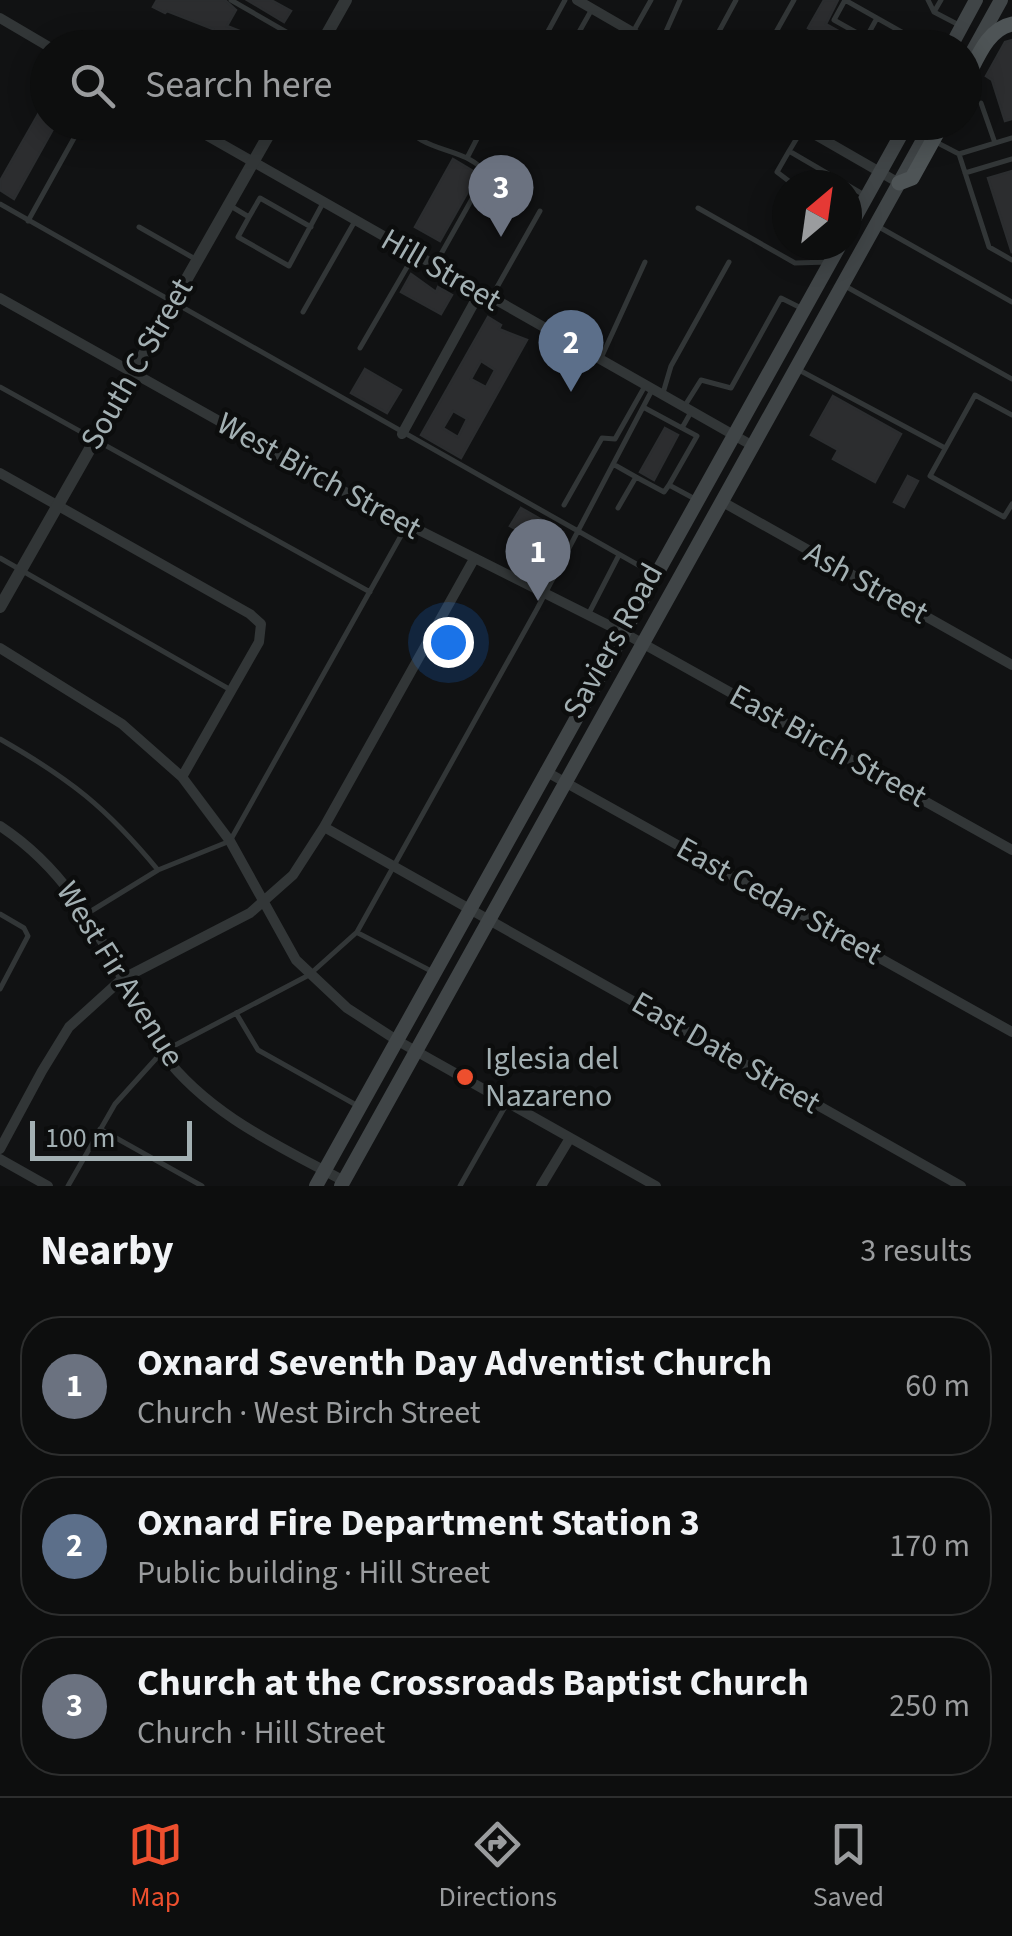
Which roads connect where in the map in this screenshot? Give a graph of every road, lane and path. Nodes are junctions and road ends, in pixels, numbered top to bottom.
1 (231, 0) edge
2 (346, 0) edge
3 (565, 0) edge
4 (651, 0) edge
5 (680, 0) edge
6 (736, 0) edge
7 (794, 0) edge
8 (928, 0) edge
9 (941, 0) edge
10 (976, 0) edge
11 (1001, 0) edge
12 (585, 3) edge
13 (934, 12) junction
14 (0, 18) edge
15 (877, 18) junction
16 (1012, 24) edge
17 (961, 27) junction
18 (284, 30) edge
19 (327, 30) edge
20 (549, 30) edge
21 (576, 30) edge
22 (630, 30) edge
23 (634, 30) edge
24 (667, 30) edge
25 (720, 30) edge
26 (777, 30) edge
27 (852, 30) edge
28 (870, 30) edge
29 (898, 30) edge
30 (959, 30) edge
31 (982, 34) edge
32 (30, 36) edge
33 (982, 52) edge
34 (982, 106) edge
35 (1012, 138) edge
36 (72, 140) edge
37 (214, 140) edge
38 (266, 140) edge
39 (425, 140) edge
40 (476, 140) edge
41 (793, 140) edge
42 (824, 140) edge
43 (898, 140) edge
44 (929, 140) edge
45 (931, 140) edge
46 (995, 143) junction
47 (789, 151) junction
48 (958, 154) junction
49 (467, 158) junction
50 (1012, 159) edge
51 (253, 163) junction
52 (778, 170) edge
53 (880, 172) junction
54 (966, 174) junction
55 (899, 183) junction
56 (866, 196) junction
57 (862, 202) edge
58 (323, 203) junction
59 (0, 204) edge
60 (229, 206) junction
61 (698, 208) dead end
62 (540, 211) dead end
63 (249, 217) junction
64 (28, 220) junction
65 (355, 221) junction
66 (876, 225) junction
67 (139, 227) dead end
68 (310, 227) junction
69 (414, 254) junction
70 (197, 260) junction
71 (1012, 260) edge
72 (645, 262) dead end
73 (729, 262) dead end
74 (830, 262) joint
75 (434, 266) junction
76 (843, 284) junction
77 (485, 295) junction
78 (0, 298) edge
79 (172, 302) junction
80 (1012, 302) edge
81 (804, 310) junction
82 (303, 312) dead end
83 (360, 348) dead end
84 (600, 360) junction
85 (796, 368) junction
86 (133, 371) junction
87 (1012, 379) edge
88 (0, 388) edge
89 (653, 391) junction
90 (643, 407) junction
91 (688, 410) junction
92 (1012, 414) edge
93 (682, 428) junction
94 (402, 434) junction
95 (734, 436) junction
96 (94, 438) junction
97 (753, 446) junction
98 (945, 448) junction
99 (613, 464) junction
100 (0, 473) edge
101 (636, 476) junction
102 (668, 485) junction
103 (698, 500) junction
104 (720, 501) junction
105 (57, 504) junction
106 (1012, 504) edge
107 (564, 505) dead end
108 (618, 508) dead end
109 (406, 525) junction
110 (576, 532) junction
111 (618, 555) junction
112 (0, 558) edge
113 (474, 558) junction
114 (22, 570) junction
115 (656, 576) junction
116 (370, 592) junction
117 (543, 593) junction
118 (0, 607) edge
119 (588, 615) junction
120 (624, 633) junction
121 (644, 644) junction
122 (0, 648) edge
123 (1012, 665) edge
124 (232, 690) junction
125 (0, 738) edge
126 (546, 771) junction
127 (182, 777) junction
128 (567, 782) junction
129 (0, 826) edge
130 (324, 827) junction
131 (230, 841) junction
132 (1012, 850) edge
133 (394, 867) junction
134 (158, 870) junction
135 (264, 902) junction
136 (471, 908) junction
137 (0, 914) edge
138 (87, 914) junction
139 (491, 919) junction
140 (357, 932) junction
141 (435, 973) junction
142 (309, 975) junction
143 (122, 979) junction
144 (0, 988) edge
145 (236, 1013) junction
146 (1012, 1032) edge
147 (398, 1041) junction
148 (417, 1051) junction
149 (162, 1052) junction
150 (507, 1102) junction
151 (360, 1108) junction
152 (100, 1129) junction
153 (570, 1138) junction
154 (0, 1149) edge
155 (0, 1159) edge
156 (324, 1171) junction
157 (342, 1184) edge
158 (48, 1186) edge
159 (68, 1186) edge
160 (202, 1186) edge
161 (316, 1186) edge
162 (460, 1186) edge
163 (541, 1186) edge
164 (656, 1186) edge
165 (961, 1186) edge

1 - 18 lane
2 - 19 street
3 - 20 lane
4 - 23 lane
5 - 24 lane
6 - 25 lane
7 - 26 lane
8 - 13 lane
9 - 13 lane
10 - 17 main road
11 - 31 main road
12 - 21 lane
12 - 22 street
13 - 17 lane
14 - 32 street
15 - 27 lane
15 - 28 lane
15 - 29 lane
16 - 33 main road
17 - 30 main road
34 - 46 lane
35 - 46 lane
36 - 64 lane
37 - 51 street, Hill Street
38 - 51 street, South C Street
39 - 49 lane
40 - 49 lane
41 - 47 lane
42 - 53 street
43 - 53 main road
44 - 55 main road
45 - 48 lane
46 - 48 lane
47 - 52 lane
47 - 56 lane
48 - 54 lane
49 - 75 lane
50 - 54 lane
51 - 58 street, Hill Street
51 - 60 street, South C Street
53 - 55 street
53 - 56 main road
54 - 71 lane
55 - 66 main road, Saviers Road
56 - 57 main road
58 - 65 street, Hill Street
58 - 68 lane
59 - 64 lane
60 - 63 lane
60 - 70 street, South C Street
61 - 74 lane
62 - 77 lane
63 - 68 lane
63 - 68 lane
64 - 79 lane
65 - 69 street, Hill Street
65 - 82 lane
66 - 76 main road, Saviers Road
66 - 80 lane
67 - 70 lane
69 - 75 street, Hill Street
69 - 83 lane
70 - 79 street, South C Street
72 - 84 lane
73 - 89 lane
74 - 81 main road, Saviers Road
75 - 77 street, Hill Street
76 - 85 main road, Saviers Road
76 - 87 lane
77 - 84 street, Hill Street
77 - 94 street
78 - 86 street, West Birch Street
79 - 86 street, South C Street
79 - 94 lane
81 - 91 lane
81 - 95 main road, Saviers Road
84 - 89 street, Hill Street
85 - 97 main road, Saviers Road
85 - 98 lane
86 - 96 street, South C Street
86 - 109 street, West Birch Street
88 - 96 lane
89 - 90 lane
89 - 91 street, Hill Street
89 - 107 lane
90 - 93 lane
90 - 99 lane
91 - 93 lane
91 - 95 street, Hill Street
92 - 98 lane
93 - 102 lane
94 - 110 lane
95 - 97 street, Hill Street
95 - 103 main road, Saviers Road
96 - 105 street, South C Street
96 - 116 lane
97 - 104 main road, Saviers Road
98 - 106 lane
99 - 101 lane
99 - 110 lane
100 - 105 street
101 - 102 lane
101 - 108 lane
102 - 103 lane
103 - 115 main road, Saviers Road
104 - 121 main road, Saviers Road
104 - 123 street, Ash Street
105 - 114 street, South C Street
105 - 124 street
109 - 113 street, West Birch Street
109 - 116 lane
110 - 111 lane
110 - 117 lane
111 - 115 lane
111 - 119 lane
112 - 114 lane
113 - 117 street, West Birch Street
113 - 130 street
114 - 118 street, South C Street
114 - 124 lane
115 - 120 main road, Saviers Road
116 - 131 lane
117 - 119 street, West Birch Street
117 - 133 lane
119 - 120 street, West Birch Street
120 - 121 street, West Birch Street
120 - 126 main road, Saviers Road
121 - 128 main road, Saviers Road
121 - 132 street, East Birch Street
122 - 127 street
124 - 127 street
125 - 134 lane
126 - 128 street, East Cedar Street
126 - 136 main road, Saviers Road
127 - 131 street
128 - 139 main road, Saviers Road
128 - 146 street, East Cedar Street
129 - 138 street, West Fir Avenue
130 - 133 street, East Date Street
130 - 135 street
131 - 134 lane
131 - 135 street
133 - 136 street, East Date Street
133 - 140 lane
134 - 138 lane
135 - 142 street
135 - 143 street
136 - 139 street, East Date Street
136 - 141 main road, Saviers Road
137 - 144 lane
138 - 143 street, West Fir Avenue
139 - 148 main road, Saviers Road
139 - 165 street, East Date Street
140 - 141 lane
140 - 142 lane
141 - 147 main road, Saviers Road
142 - 145 lane
142 - 147 street
143 - 149 street, West Fir Avenue
143 - 154 street
145 - 149 lane
145 - 151 lane
147 - 148 street
147 - 151 main road, Saviers Road
148 - 150 street
148 - 157 main road, Saviers Road
149 - 152 lane
149 - 156 street, West Fir Avenue
150 - 153 street
150 - 162 lane
151 - 156 main road, Saviers Road
152 - 159 lane
152 - 160 lane
153 - 163 street
153 - 164 street
155 - 158 street
156 - 157 street, West Fir Avenue
156 - 161 main road, Saviers Road

